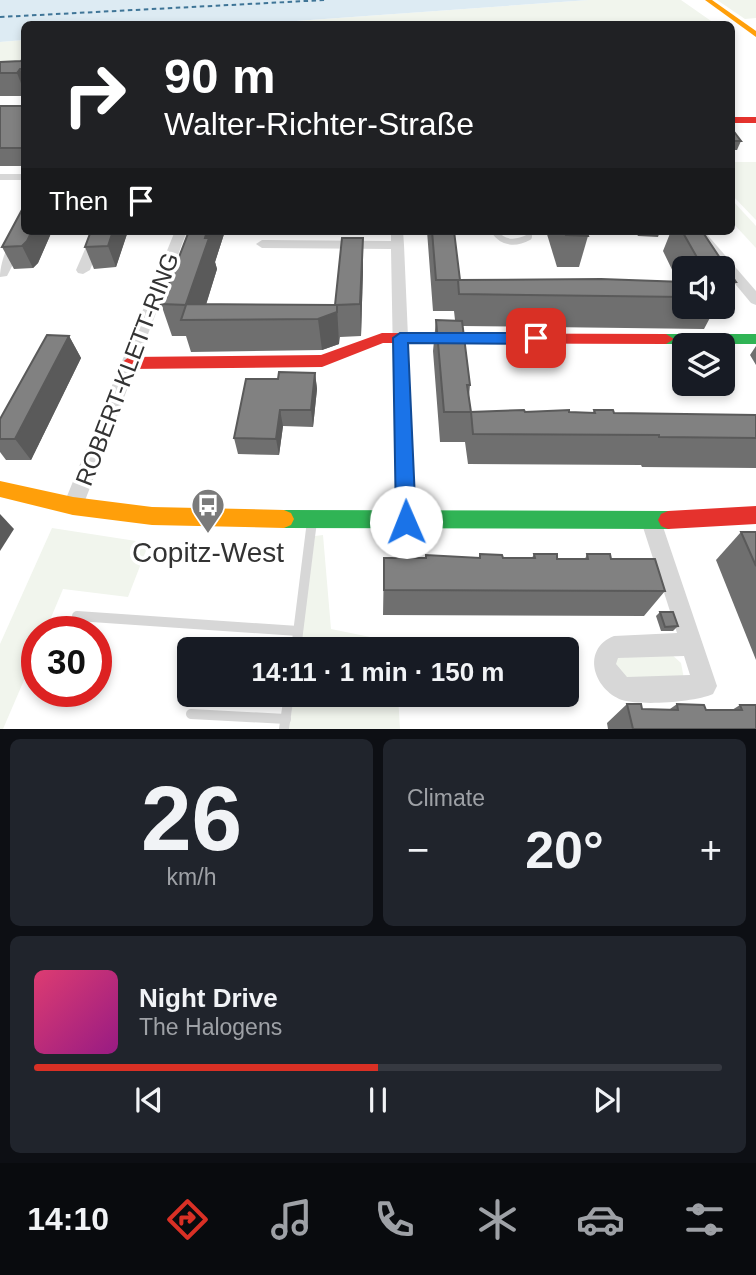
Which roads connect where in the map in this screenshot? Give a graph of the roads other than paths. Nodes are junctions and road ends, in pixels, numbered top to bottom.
1 (698, 0) edge
2 (708, 0) edge
3 (726, 21) edge
4 (735, 28) edge
5 (756, 35) edge
6 (756, 44) edge
7 (735, 120) edge
8 (756, 120) edge
9 (0, 177) edge
10 (21, 177) edge
11 (22, 235) edge
12 (97, 235) edge
13 (179, 235) edge
14 (498, 235) edge
15 (528, 235) edge
16 (700, 235) edge
17 (397, 238) edge
18 (262, 244) dead end
19 (83, 270) dead end
20 (2, 273) dead end
21 (756, 300) edge
22 (400, 338) junction
23 (756, 339) edge
24 (129, 363) junction
25 (0, 489) edge
26 (74, 506) junction
27 (756, 515) edge
28 (313, 518) junction
29 (651, 521) junction
30 (406, 522) junction
31 (112, 618) edge
32 (298, 631) junction
33 (297, 637) edge
34 (692, 645) dead end
35 (191, 714) dead end
36 (285, 724) edge

1 - 3 main road
2 - 5 main road
4 - 6 main road
7 - 8 main road
9 - 10 street
11 - 20 street
12 - 19 street
13 - 24 street, ROBERT-KLETT-RING
14 - 15 lane
16 - 21 street
17 - 18 street
17 - 22 street
22 - 23 main road
22 - 24 main road
22 - 30 street
24 - 26 street, ROBERT-KLETT-RING
25 - 26 main road
26 - 28 main road
27 - 29 main road
28 - 30 main road
28 - 32 lane
29 - 30 main road
29 - 34 street
31 - 32 lane
32 - 33 lane
35 - 36 lane

